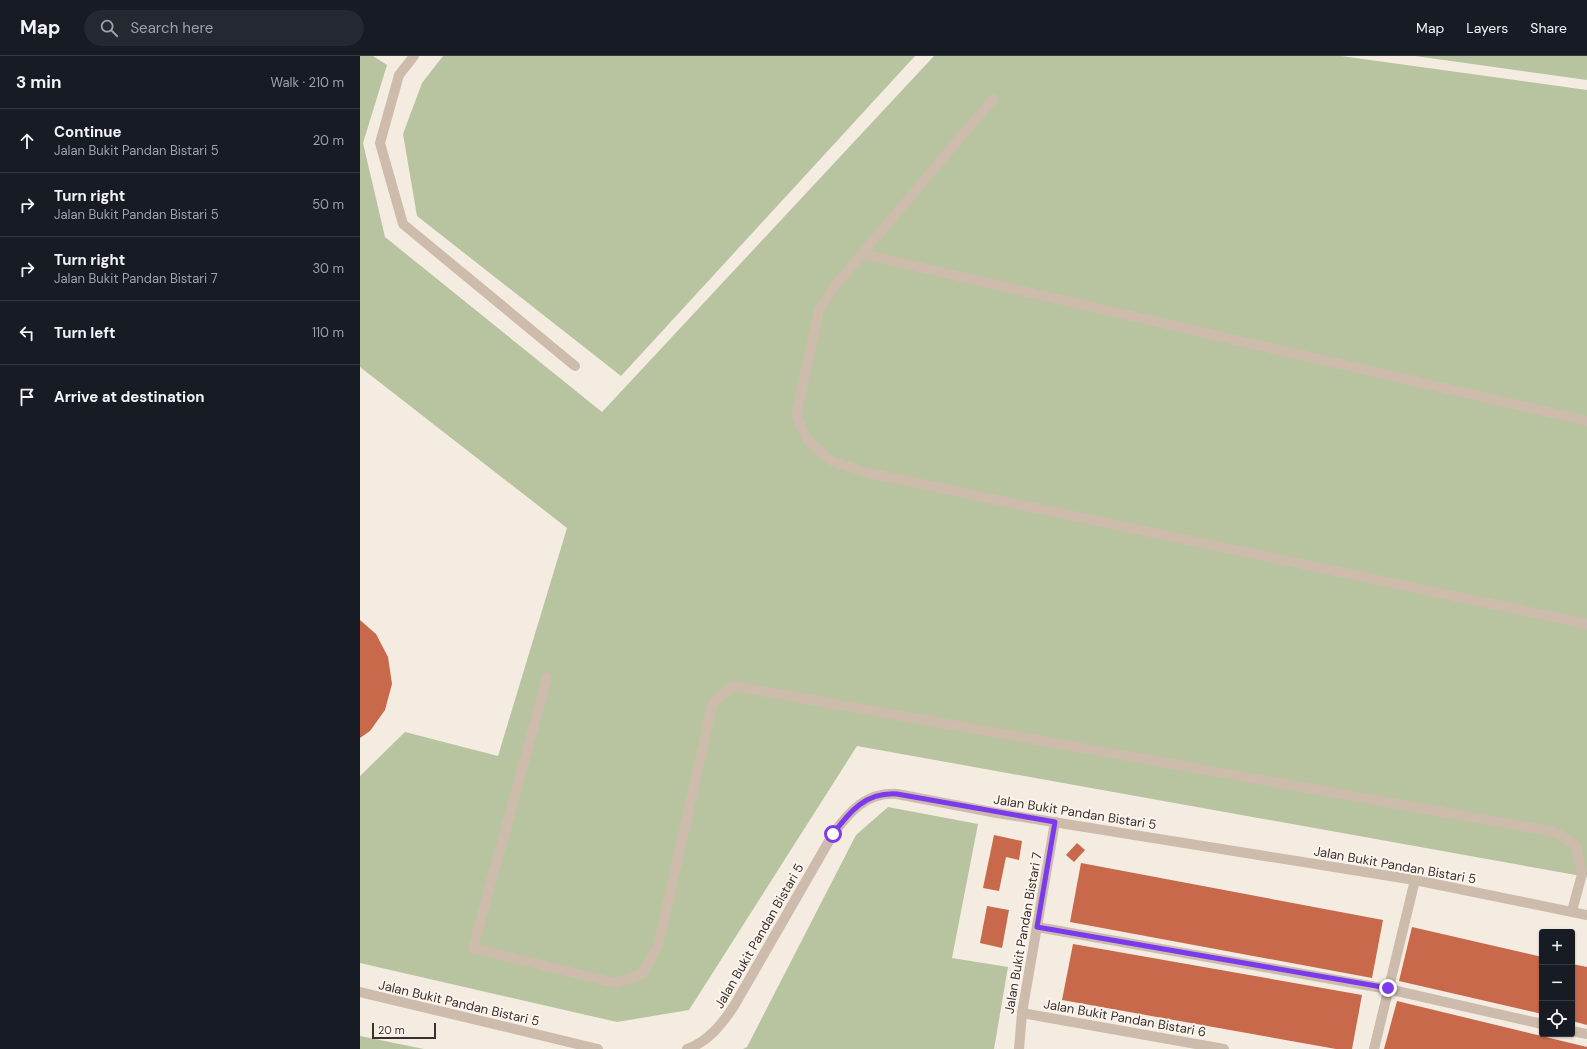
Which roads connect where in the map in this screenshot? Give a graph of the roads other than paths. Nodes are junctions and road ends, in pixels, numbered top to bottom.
1 (414, 56) edge
2 (993, 99) dead end
3 (862, 254) junction
4 (576, 366) dead end
5 (1587, 421) edge
6 (1587, 624) edge
7 (547, 678) dead end
8 (1055, 822) junction
9 (1415, 880) junction
10 (1572, 911) junction
11 (1587, 915) edge
12 (1037, 927) junction
13 (1388, 988) junction
14 (360, 992) edge
15 (1022, 1013) junction
16 (1539, 1023) edge
17 (1575, 1032) edge
18 (1587, 1034) edge
19 (598, 1049) edge
20 (687, 1049) edge
21 (1019, 1049) edge
22 (1224, 1049) edge
23 (1374, 1049) edge

1 - 4 street
2 - 3 street
3 - 5 street
3 - 6 street
7 - 10 street
8 - 9 street, Jalan Bukit Pandan Bistari 5
8 - 12 street, Jalan Bukit Pandan Bistari 7
8 - 20 street, Jalan Bukit Pandan Bistari 5
9 - 10 street, Jalan Bukit Pandan Bistari 5
9 - 13 street
10 - 11 street, Jalan Bukit Pandan Bistari 5
12 - 13 street
12 - 15 street, Jalan Bukit Pandan Bistari 7
13 - 16 street
13 - 23 street
14 - 19 street, Jalan Bukit Pandan Bistari 5
15 - 21 street, Jalan Bukit Pandan Bistari 7
15 - 22 street, Jalan Bukit Pandan Bistari 6
17 - 18 street

